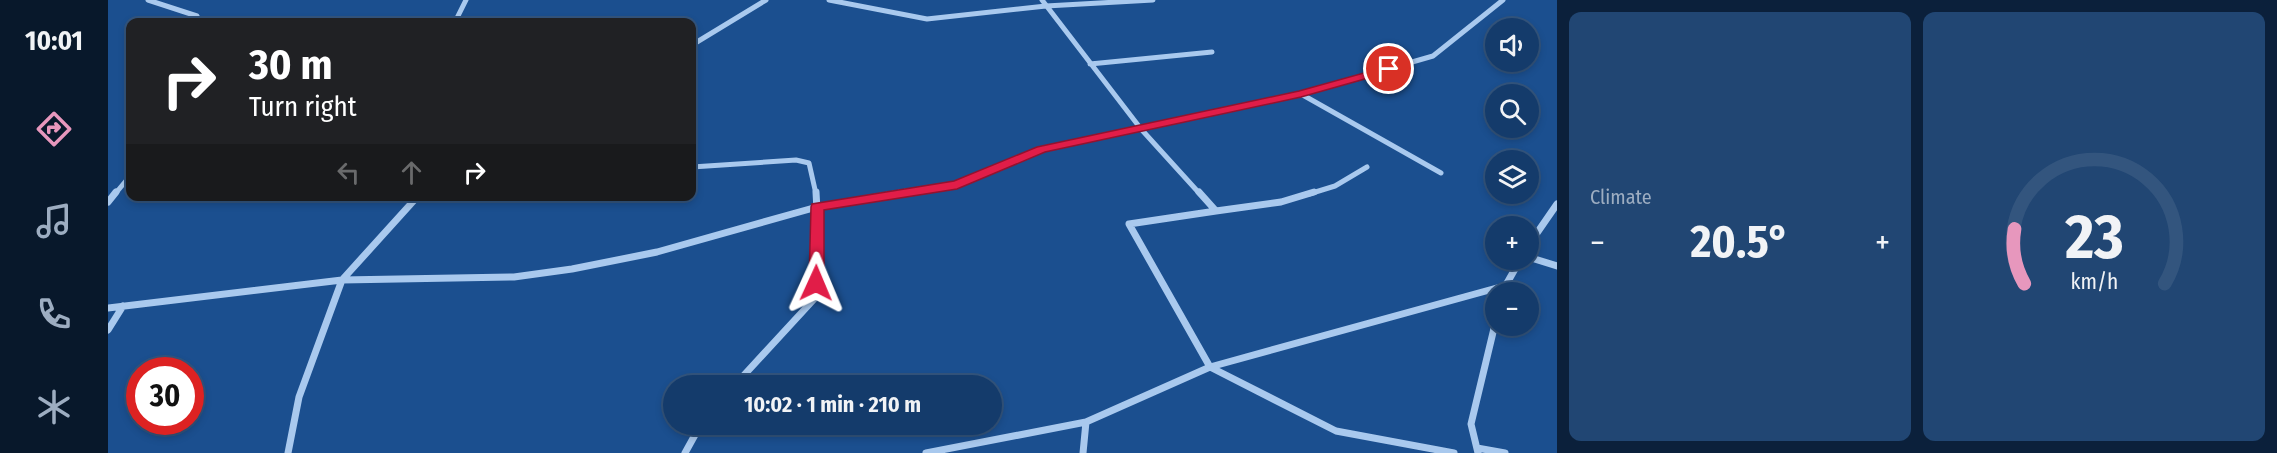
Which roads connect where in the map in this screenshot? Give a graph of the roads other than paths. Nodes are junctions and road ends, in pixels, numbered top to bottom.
1 (148, 0) edge
2 (466, 0) edge
3 (766, 0) edge
4 (829, 0) edge
5 (1042, 0) edge
6 (1153, 0) edge
7 (1503, 0) edge
8 (1046, 6) junction
9 (198, 18) edge
10 (457, 18) edge
11 (696, 43) edge
12 (1212, 52) dead end
13 (1090, 64) junction
14 (1301, 94) junction
15 (1141, 129) junction
16 (696, 167) edge
17 (1367, 167) dead end
18 (1441, 173) dead end
19 (126, 181) edge
20 (413, 201) edge
21 (108, 202) edge
22 (1557, 204) edge
23 (817, 207) junction
24 (1216, 212) junction
25 (1539, 230) edge
26 (1539, 260) edge
27 (1557, 266) edge
28 (342, 280) junction
29 (1485, 294) edge
30 (123, 306) junction
31 (108, 308) edge
32 (108, 330) edge
33 (1492, 336) edge
34 (1210, 367) junction
35 (744, 375) edge
36 (1086, 422) junction
37 (696, 435) edge
38 (1478, 450) edge
39 (288, 453) edge
40 (685, 453) edge
41 (926, 453) edge
42 (1083, 453) edge
43 (1454, 453) edge
44 (1505, 453) edge

1 - 9 street
2 - 10 street
3 - 11 street
4 - 8 street
5 - 8 street
6 - 8 street
7 - 14 street
8 - 13 street
12 - 13 street
13 - 15 street
14 - 15 street
14 - 18 street
15 - 23 street
15 - 24 street
16 - 23 street
17 - 24 street
19 - 21 street
20 - 28 street
22 - 25 street
23 - 28 street
23 - 35 street
24 - 34 street
26 - 27 street
28 - 30 street
28 - 39 street
29 - 34 street
30 - 31 street
30 - 32 street
33 - 38 street
34 - 36 street
34 - 43 street
36 - 41 street
36 - 42 street
37 - 40 street
38 - 44 street

